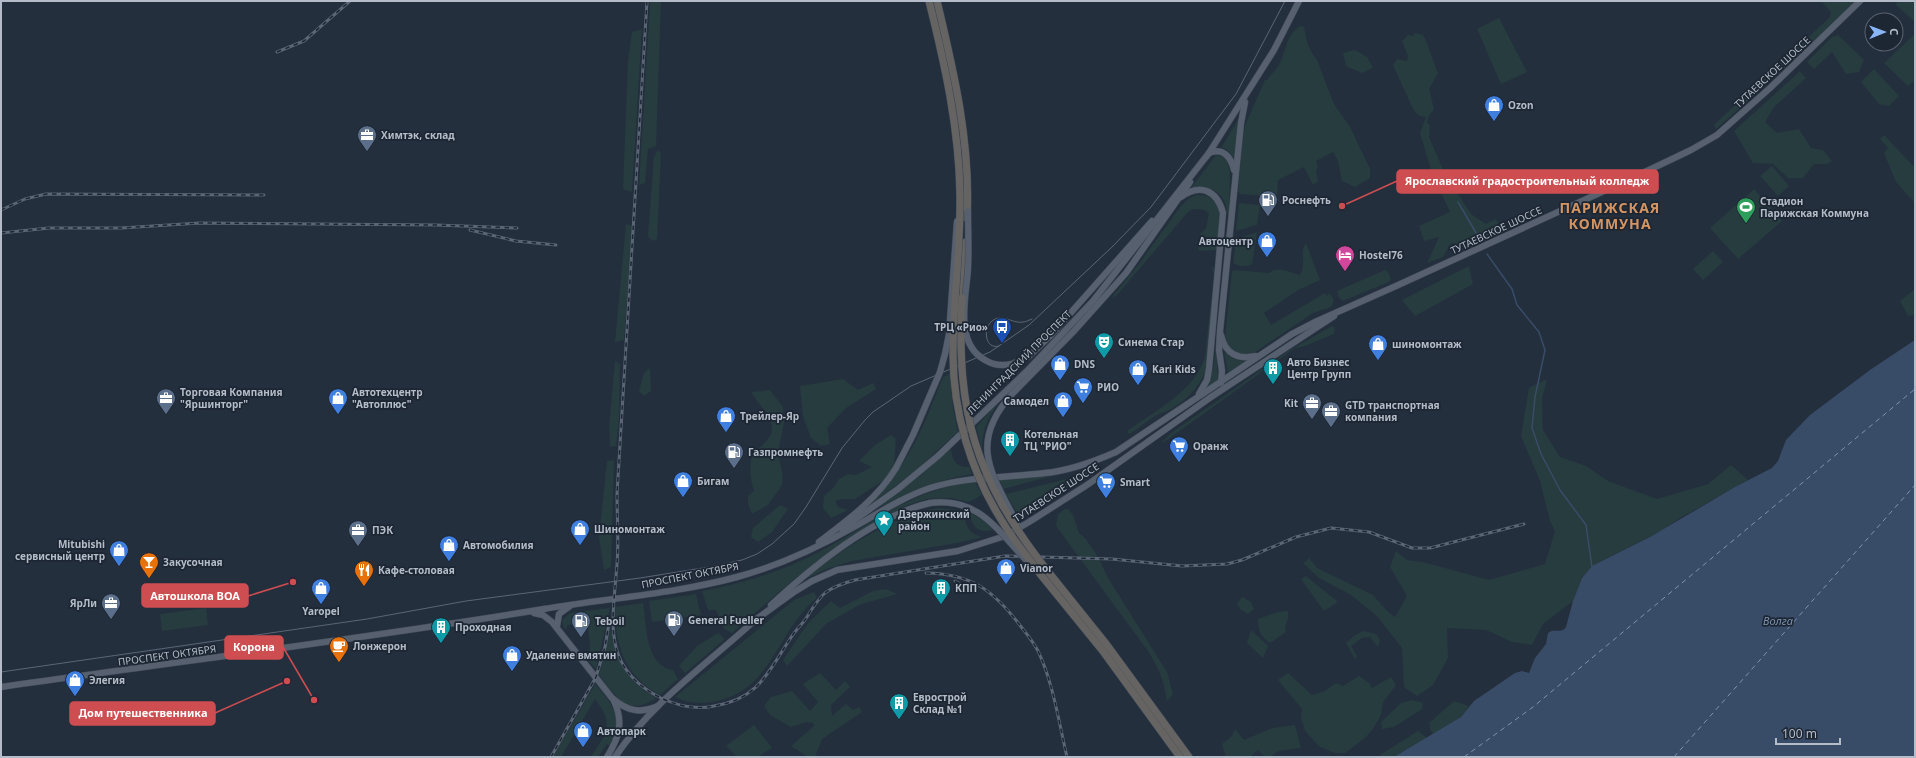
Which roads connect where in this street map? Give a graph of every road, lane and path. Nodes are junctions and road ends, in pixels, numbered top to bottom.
1 (929, 1) edge
2 (937, 1) edge
3 (1299, 1) edge
4 (1860, 1) edge
5 (1247, 94) junction
6 (1209, 153) junction
7 (1235, 175) junction
8 (960, 194) junction
9 (1179, 199) junction
10 (1168, 204) junction
11 (968, 211) junction
12 (1224, 220) junction
13 (1232, 221) junction
14 (1220, 262) junction
15 (1228, 262) junction
16 (1331, 316) junction
17 (1220, 331) junction
18 (1259, 355) junction
19 (1222, 380) junction
20 (1197, 397) junction
21 (1211, 397) junction
22 (809, 550) junction
23 (1032, 550) junction
24 (1041, 575) junction
25 (572, 605) junction
26 (526, 612) junction
27 (752, 623) junction
28 (557, 626) junction
29 (1, 687) edge
30 (612, 698) junction
31 (659, 705) junction
32 (1168, 733) junction
33 (607, 757) edge
34 (615, 757) edge
35 (1180, 757) edge
36 (1189, 757) edge

1 - 8 highway
2 - 11 highway
3 - 5 main road, ЛЕНИНГРАДСКИЙ ПРОСПЕКТ
4 - 16 main road, ТУТАЕВСКОЕ ШОССЕ
5 - 6 main road, ЛЕНИНГРАДСКИЙ ПРОСПЕКТ
5 - 7 main road
6 - 7 main road
6 - 9 main road, ЛЕНИНГРАДСКИЙ ПРОСПЕКТ
6 - 10 main road, ЛЕНИНГРАДСКИЙ ПРОСПЕКТ
7 - 13 main road
8 - 22 main road, bridge
8 - 24 highway, bridge
9 - 12 main road
9 - 23 main road, ЛЕНИНГРАДСКИЙ ПРОСПЕКТ, bridge
10 - 11 main road, bridge
10 - 22 main road, ЛЕНИНГРАДСКИЙ ПРОСПЕКТ
11 - 23 highway, bridge
12 - 13 main road
12 - 14 main road
13 - 15 main road
14 - 15 main road
14 - 20 main road
15 - 17 main road
16 - 18 main road, ТУТАЕВСКОЕ ШОССЕ
16 - 21 main road, ТУТАЕВСКОЕ ШОССЕ
17 - 18 main road
17 - 19 main road
18 - 19 main road, ТУТАЕВСКОЕ ШОССЕ
19 - 20 main road, ТУТАЕВСКОЕ ШОССЕ
19 - 21 main road
20 - 22 main road, ТУТАЕВСКОЕ ШОССЕ
21 - 27 main road, ТУТАЕВСКОЕ ШОССЕ
22 - 25 main road, ПРОСПЕКТ ОКТЯБРЯ
23 - 32 highway, bridge
24 - 27 main road, bridge
24 - 32 highway
25 - 26 main road, ПРОСПЕКТ ОКТЯБРЯ
25 - 28 main road
26 - 28 main road, ПРОСПЕКТ ОКТЯБРЯ
26 - 29 main road, ПРОСПЕКТ ОКТЯБРЯ
27 - 31 main road
28 - 30 main road, ПРОСПЕКТ ОКТЯБРЯ
30 - 31 main road
30 - 33 main road
31 - 34 main road
32 - 35 highway
32 - 36 highway

